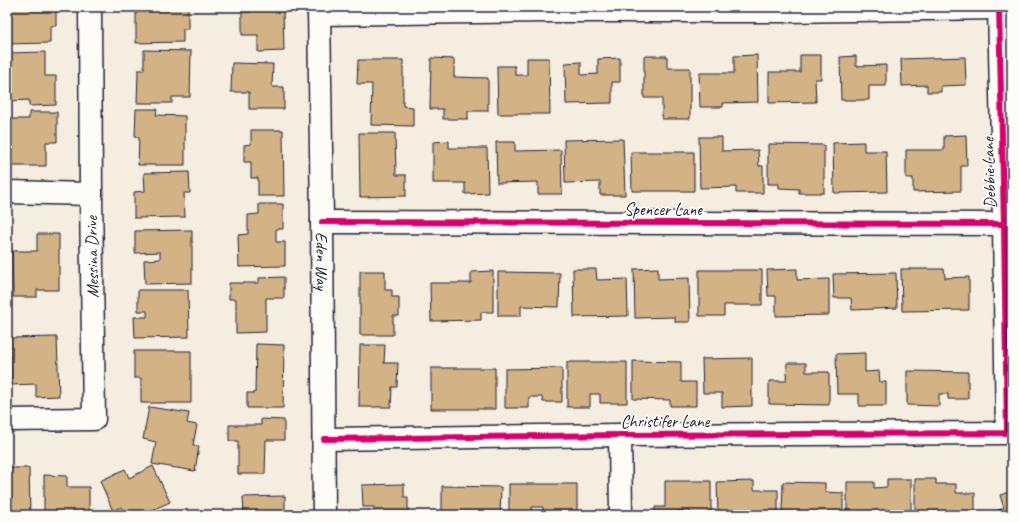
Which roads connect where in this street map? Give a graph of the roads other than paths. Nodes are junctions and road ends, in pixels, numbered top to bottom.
1 (90, 7) edge
2 (999, 7) edge
3 (550, 9) edge
4 (784, 9) edge
5 (319, 11) edge
6 (7, 192) edge
7 (91, 194) junction
8 (322, 222) junction
9 (1004, 224) junction
10 (7, 420) edge
11 (1007, 434) joint
12 (620, 435) junction
13 (324, 439) junction
14 (324, 515) edge
15 (621, 515) edge

1 - 7 street, Messina Drive
2 - 4 street
2 - 9 street, Debbie Lane
3 - 4 street
3 - 5 street
5 - 8 street, Eden Way
6 - 7 street
7 - 10 street, Messina Drive
8 - 9 street, Spencer Lane
8 - 13 street, Eden Way
9 - 11 street, Debbie Lane
11 - 12 street, Christifer Lane
12 - 13 street, Christifer Lane
12 - 15 street
13 - 14 street, Eden Way

